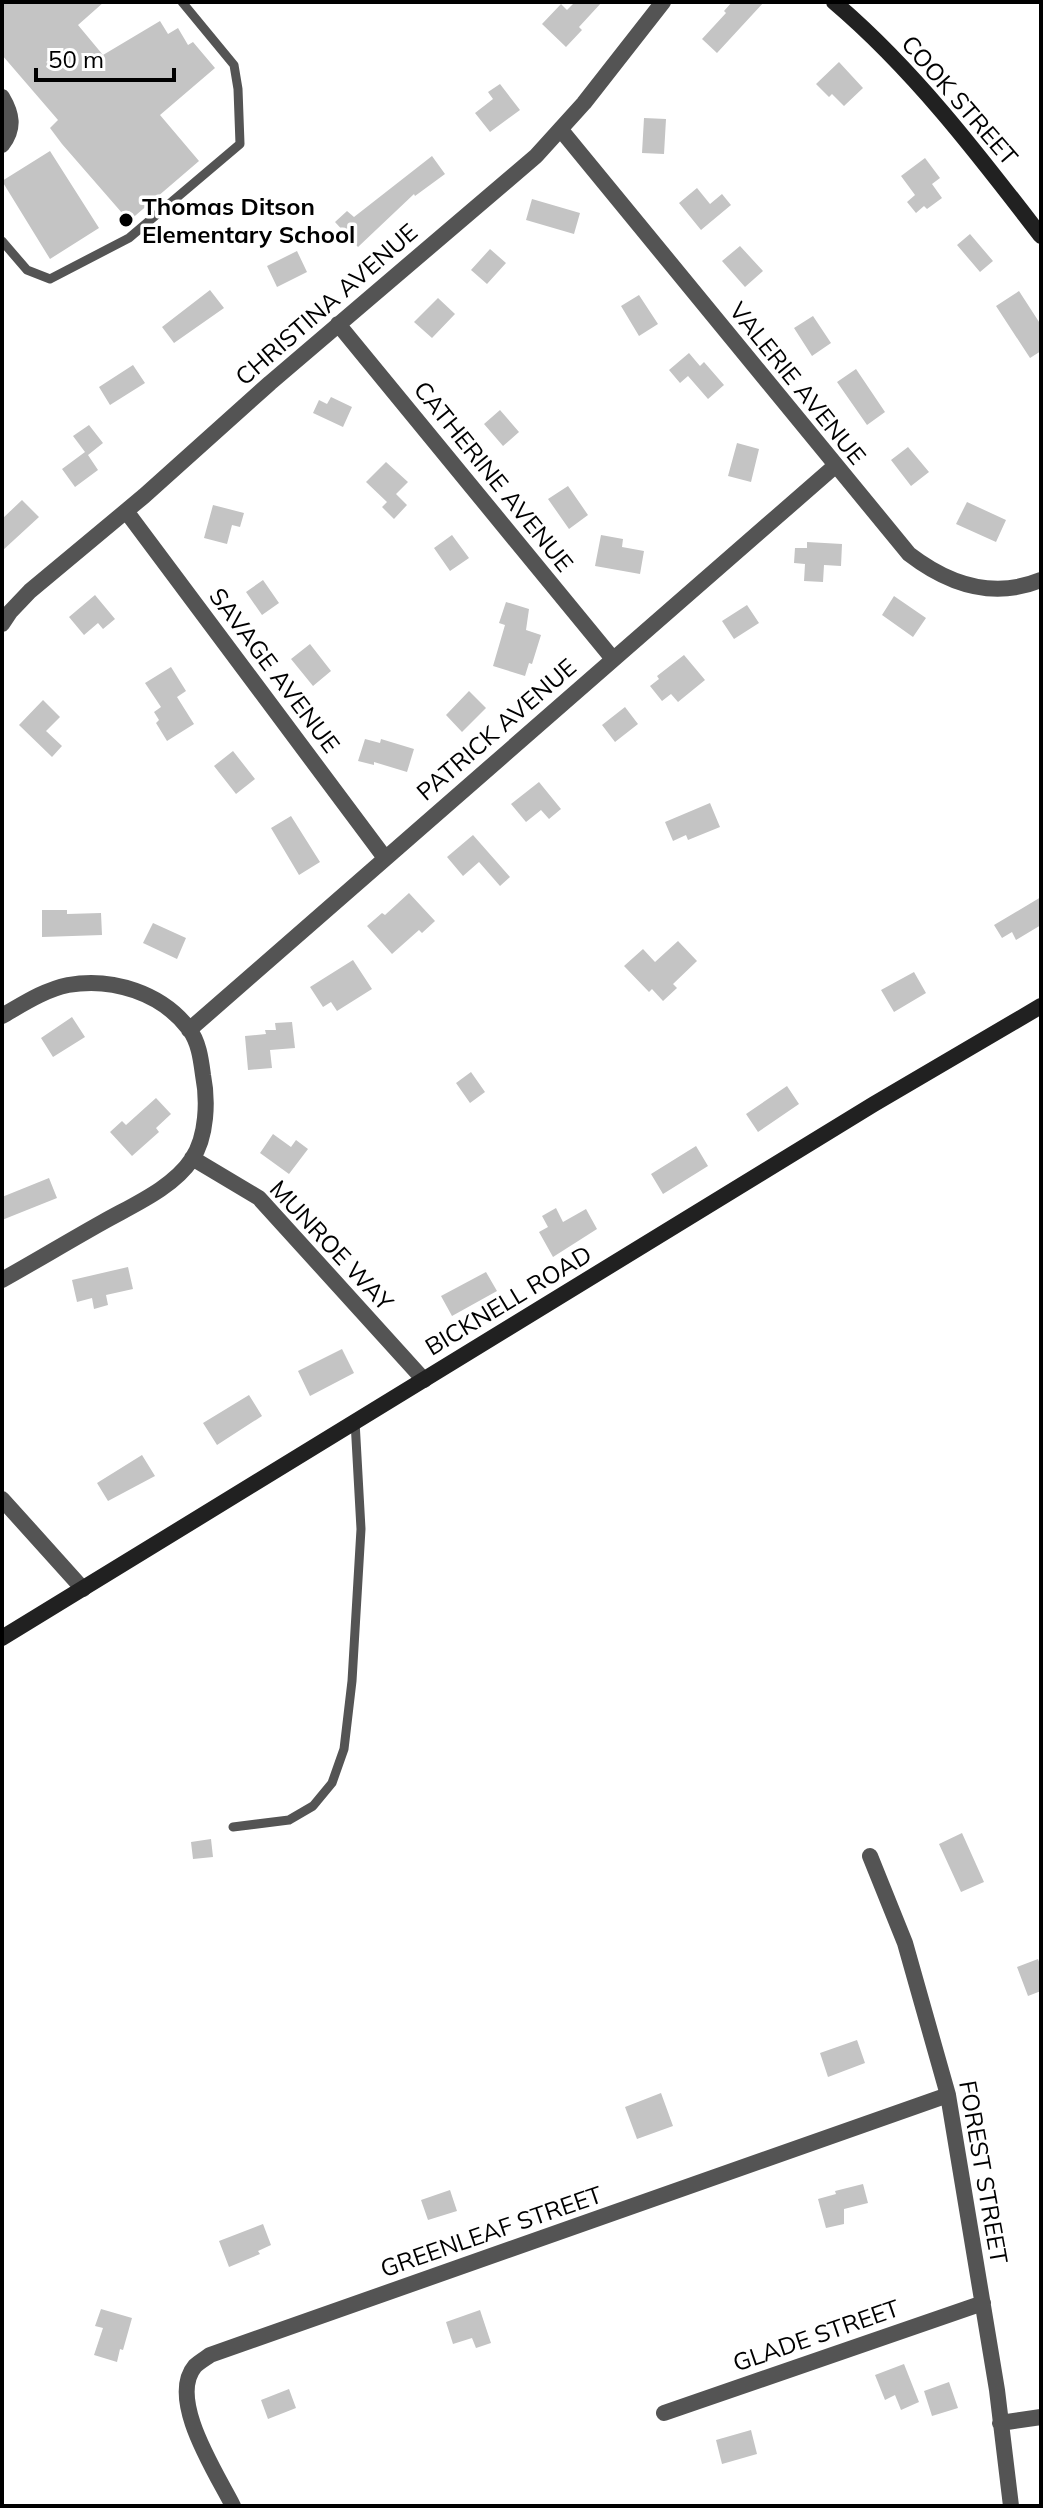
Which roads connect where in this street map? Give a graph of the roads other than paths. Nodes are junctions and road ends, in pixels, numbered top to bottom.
1 (182, 2) edge
2 (663, 2) edge
3 (834, 2) edge
4 (2, 97) edge
5 (561, 130) junction
6 (2, 145) edge
7 (1041, 236) edge
8 (2, 241) edge
9 (338, 324) junction
10 (835, 466) junction
11 (126, 511) junction
12 (1041, 580) edge
13 (2, 624) edge
14 (613, 659) junction
15 (385, 858) junction
16 (1041, 1006) edge
17 (2, 1016) edge
18 (189, 1030) junction
19 (192, 1158) junction
20 (2, 1280) edge
21 (424, 1380) junction
22 (355, 1421) junction
23 (2, 1499) edge
24 (83, 1589) junction
25 (2, 1638) edge
26 (233, 1827) dead end
27 (870, 1856) dead end
28 (948, 2095) junction
29 (983, 2303) junction
30 (664, 2413) dead end
31 (1041, 2417) edge
32 (1000, 2423) junction
33 (233, 2506) edge
34 (1011, 2506) edge

1 - 8 lane
2 - 5 street, CHRISTINA AVENUE
3 - 7 street, COOK STREET
4 - 6 street
5 - 9 street, CHRISTINA AVENUE
5 - 10 street, VALERIE AVENUE
9 - 11 street, CHRISTINA AVENUE
9 - 14 street, CATHERINE AVENUE
10 - 12 street, VALERIE AVENUE
10 - 14 street, PATRICK AVENUE
11 - 13 street, CHRISTINA AVENUE
11 - 15 street, SAVAGE AVENUE
14 - 15 street, PATRICK AVENUE
15 - 18 street, PATRICK AVENUE
16 - 21 street, BICKNELL ROAD
17 - 18 street
18 - 19 street
19 - 20 street
19 - 21 street, MUNROE WAY
21 - 22 street, BICKNELL ROAD
22 - 24 street, BICKNELL ROAD
22 - 26 lane
23 - 24 street
24 - 25 street, BICKNELL ROAD
27 - 28 street, FOREST STREET
28 - 29 street, FOREST STREET
28 - 33 street, GREENLEAF STREET
29 - 30 street, GLADE STREET
29 - 32 street, FOREST STREET
31 - 32 street
32 - 34 street, FOREST STREET

